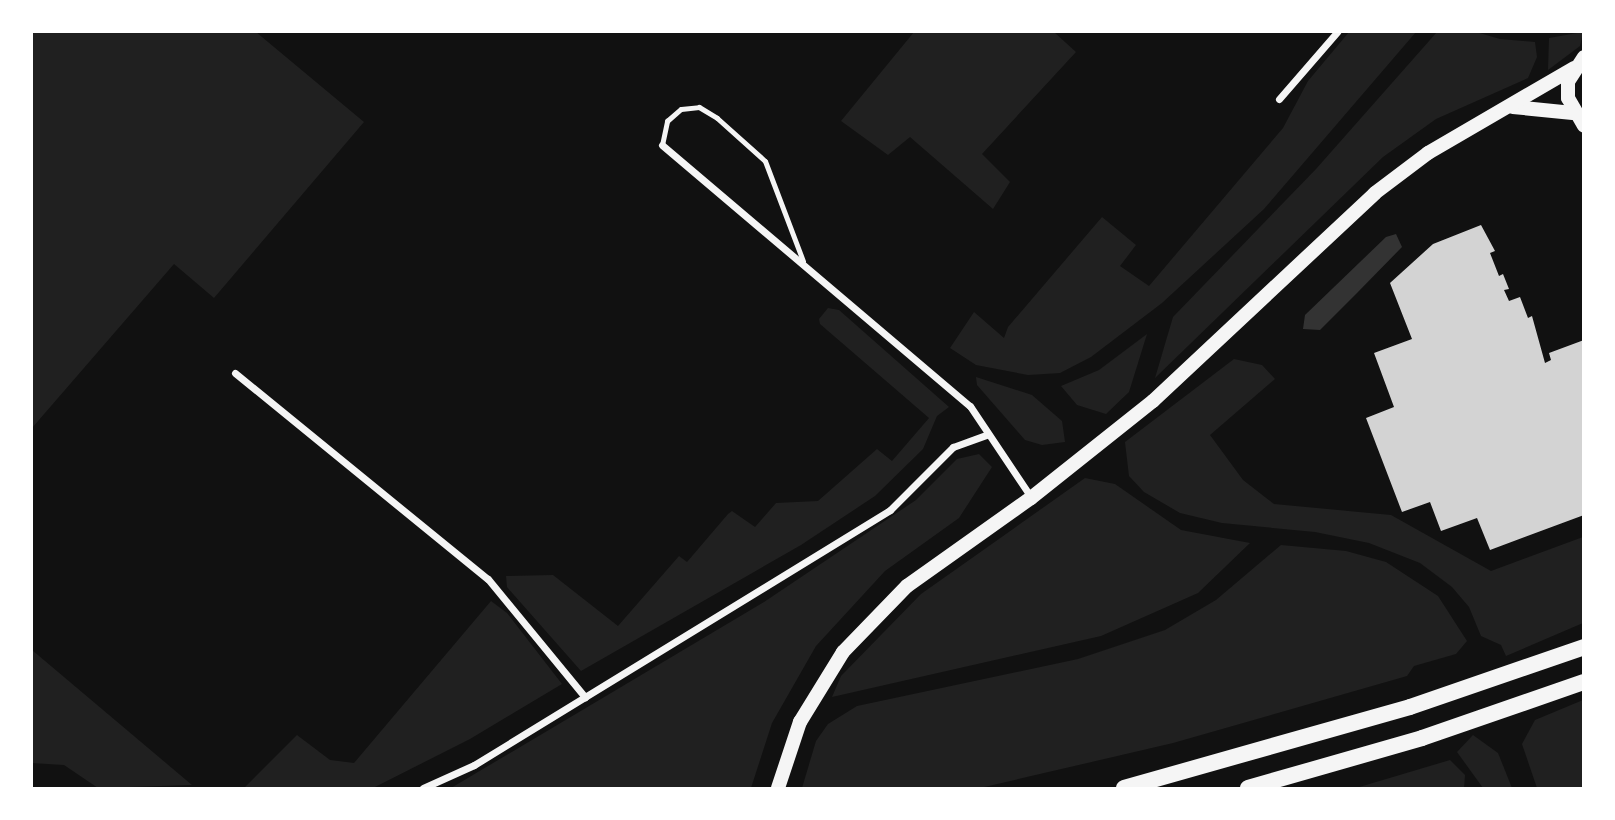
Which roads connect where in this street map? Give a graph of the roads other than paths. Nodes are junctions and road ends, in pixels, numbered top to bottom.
1 (1337, 32) edge
2 (1579, 63) edge
3 (1279, 99) dead end
4 (1513, 107) junction
5 (1573, 113) junction
6 (1584, 126) edge
7 (662, 145) joint
8 (803, 261) junction
9 (235, 373) dead end
10 (988, 435) junction
11 (1031, 498) junction
12 (1584, 647) edge
13 (1584, 682) edge
14 (585, 697) junction
15 (423, 789) edge
16 (778, 789) edge
17 (1124, 789) edge
18 (1248, 789) edge

1 - 3 street
2 - 4 main road
2 - 5 main road
4 - 5 main road
4 - 11 main road
5 - 6 main road
7 - 8 street
7 - 8 lane
8 - 10 street
9 - 14 street
10 - 11 street
10 - 14 street
11 - 16 main road
12 - 17 main road
13 - 18 main road
14 - 15 street

